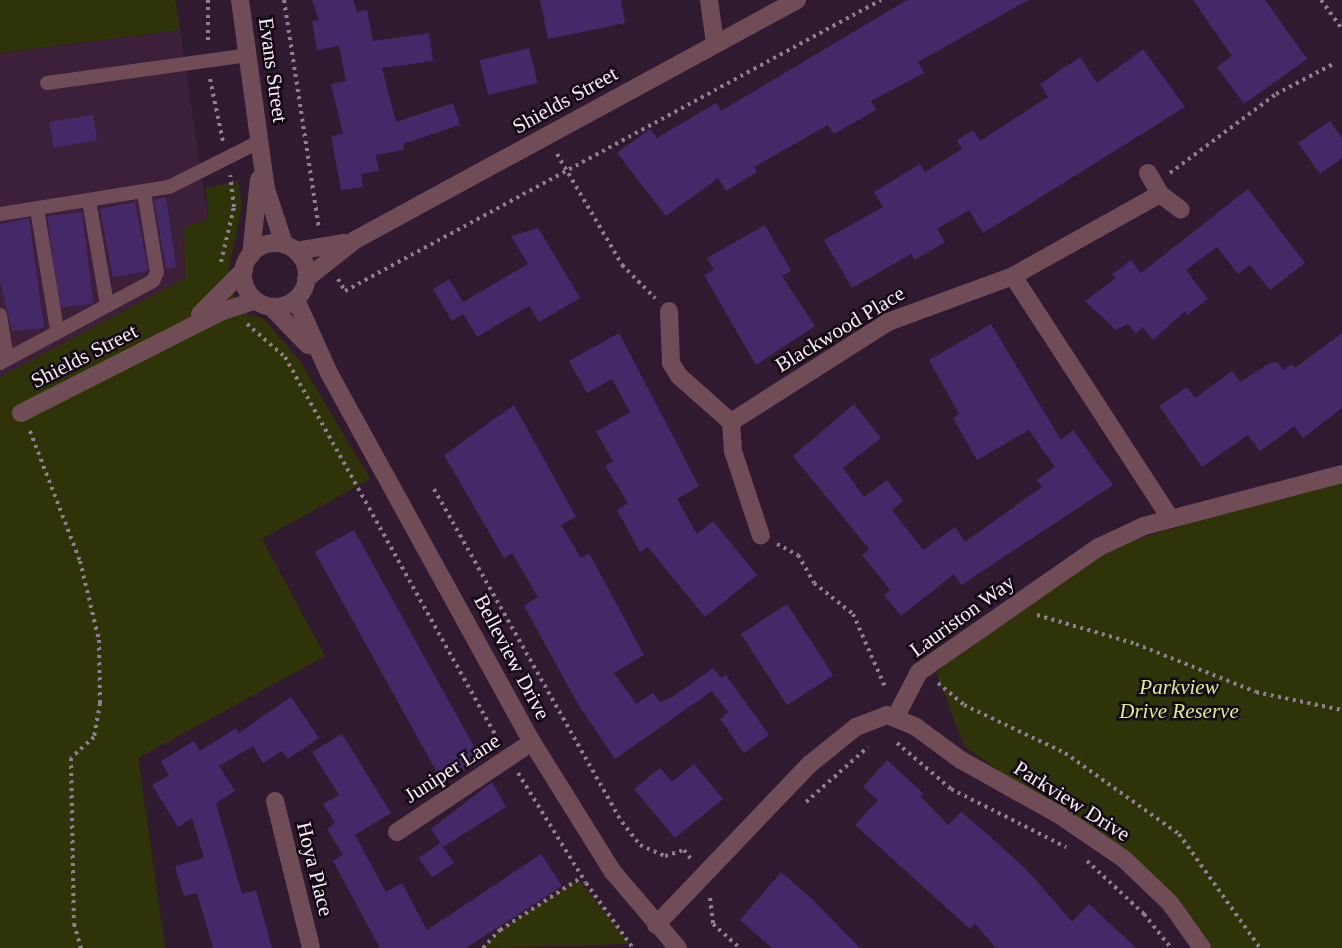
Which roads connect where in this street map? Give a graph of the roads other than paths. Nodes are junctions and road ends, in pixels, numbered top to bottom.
1 (240, 0) edge
2 (709, 0) edge
3 (797, 0) edge
4 (715, 43) junction
5 (248, 55) junction
6 (47, 82) dead end
7 (261, 144) junction
8 (144, 193) junction
9 (89, 201) junction
10 (37, 208) junction
11 (1181, 210) dead end
12 (0, 214) edge
13 (355, 240) junction
14 (290, 248) junction
15 (247, 263) junction
16 (1013, 276) junction
17 (306, 279) junction
18 (296, 300) junction
19 (107, 304) junction
20 (262, 304) junction
21 (669, 311) road end
22 (0, 315) edge
23 (57, 330) junction
24 (168, 339) junction
25 (4, 361) edge
26 (329, 373) junction
27 (21, 412) road end
28 (731, 422) junction
29 (1342, 474) edge
30 (1170, 518) junction
31 (761, 536) road end
32 (886, 723) junction
33 (532, 742) junction
34 (275, 801) dead end
35 (397, 832) dead end
36 (656, 925) junction
37 (311, 948) edge
38 (678, 948) edge
39 (1202, 948) edge

1 - 5 street, Evans Street
2 - 4 street
3 - 4 street, Shields Street
4 - 13 street, Shields Street
5 - 6 lane
5 - 7 street, Evans Street
7 - 8 lane
7 - 14 street, Evans Street
7 - 15 street, Evans Street
8 - 9 lane
8 - 19 lane
9 - 10 lane
9 - 19 lane
10 - 12 lane
10 - 23 lane
11 - 16 street, Blackwood Place
13 - 14 street, Shields Street
13 - 17 street, Shields Street
14 - 15 street
14 - 17 street
15 - 20 street
15 - 24 street, Shields Street
16 - 28 street, Blackwood Place
16 - 30 street
17 - 18 street
18 - 20 street
18 - 26 street, Belleview Drive
19 - 23 lane
20 - 24 street, Shields Street
20 - 26 street, Belleview Drive
21 - 28 street
22 - 25 lane
23 - 25 lane
24 - 27 street, Shields Street
26 - 33 street, Belleview Drive
28 - 31 street
29 - 30 street, Lauriston Way
30 - 32 street, Lauriston Way
32 - 36 street
32 - 39 street, Parkview Drive
33 - 35 street, Juniper Lane
33 - 36 street, Belleview Drive
34 - 37 street, Hoya Place
36 - 38 street, Belleview Drive

